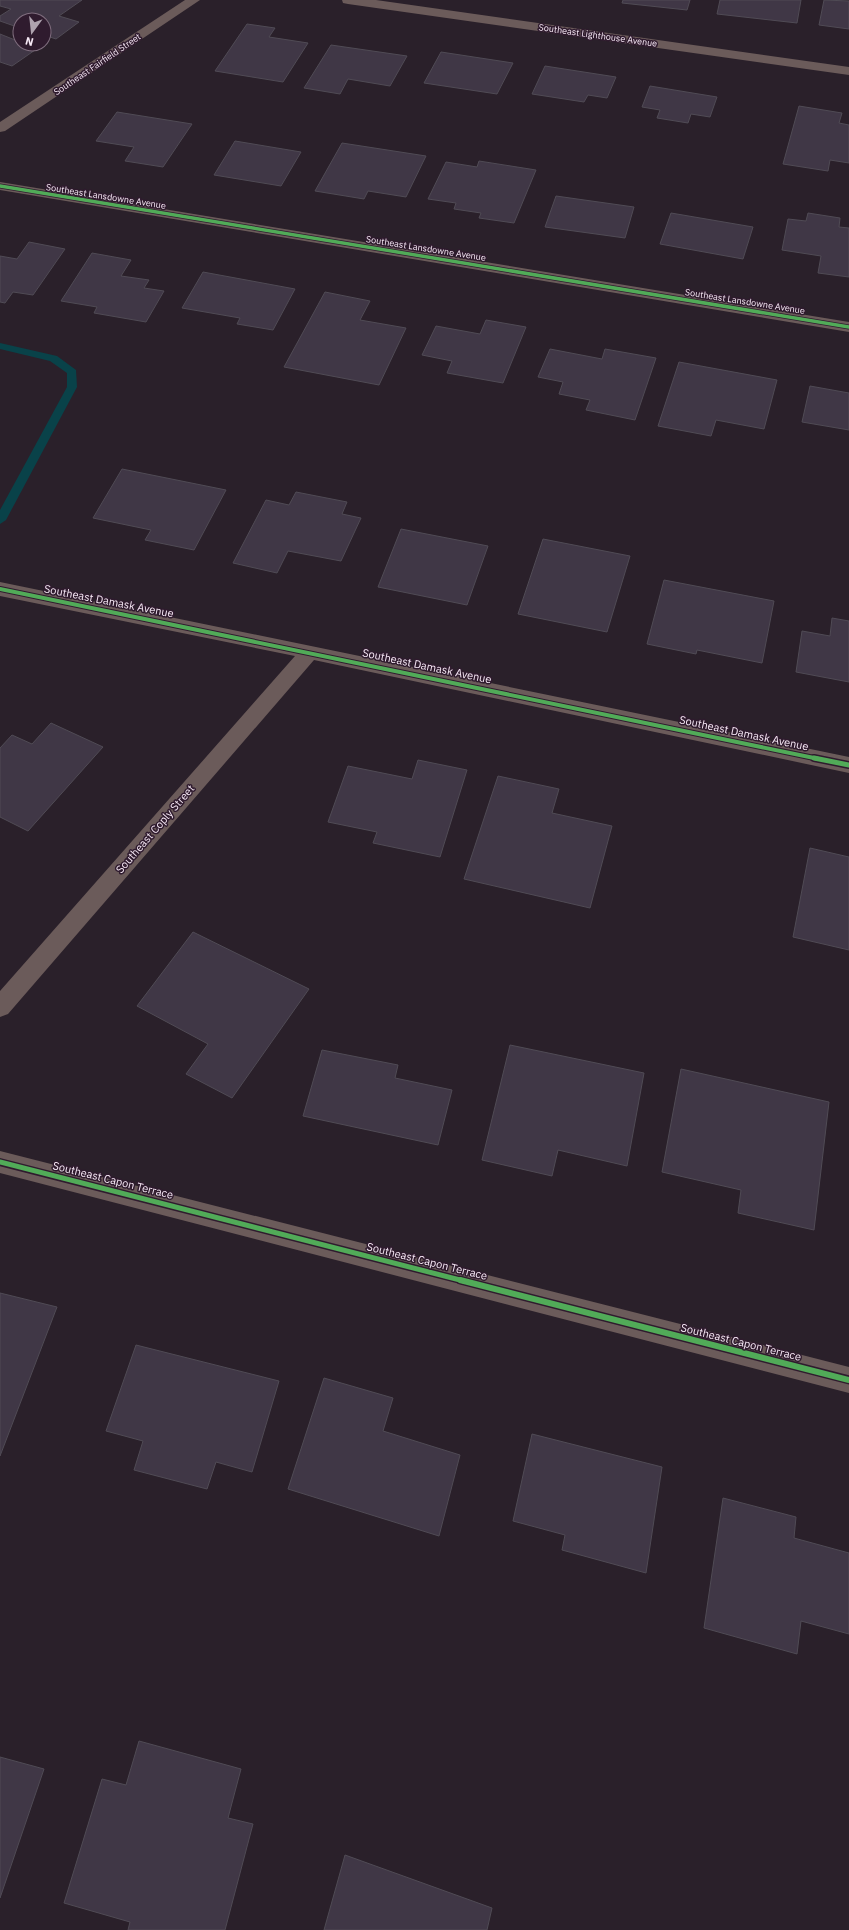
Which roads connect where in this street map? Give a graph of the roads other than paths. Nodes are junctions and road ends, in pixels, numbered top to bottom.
1 (194, 0) edge
2 (348, 0) edge
3 (849, 71) edge
4 (0, 128) edge
5 (0, 186) edge
6 (849, 327) edge
7 (0, 589) edge
8 (310, 652) junction
9 (849, 765) edge
10 (0, 1007) edge
11 (0, 1162) edge
12 (849, 1380) edge

1 - 4 street, Southeast Fairfield Street
2 - 3 street, Southeast Lighthouse Avenue
5 - 6 street, Southeast Lansdowne Avenue
7 - 8 street, Southeast Damask Avenue
8 - 9 street, Southeast Damask Avenue
8 - 10 street, Southeast Coply Street
11 - 12 street, Southeast Capon Terrace

